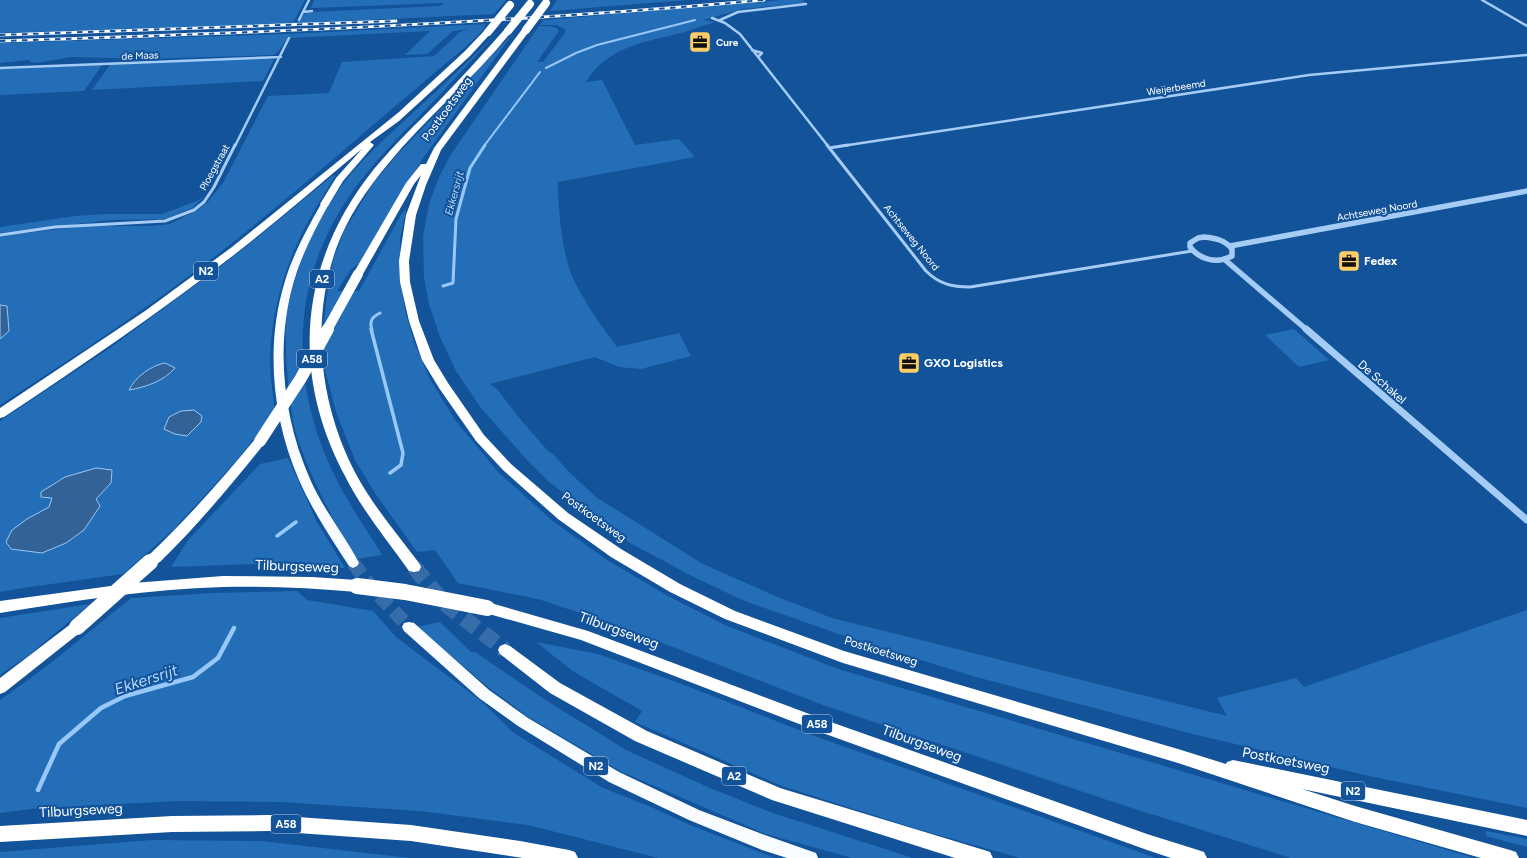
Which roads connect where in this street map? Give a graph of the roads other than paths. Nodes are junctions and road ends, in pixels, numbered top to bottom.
1 (309, 0) edge
2 (1482, 0) edge
3 (547, 1) edge
4 (512, 2) edge
5 (532, 2) edge
6 (806, 4) dead end
7 (312, 11) dead end
8 (303, 12) junction
9 (712, 18) dead end
10 (299, 20) dead end
11 (720, 20) junction
12 (1527, 26) edge
13 (289, 38) dead end
14 (752, 50) junction
15 (1527, 55) edge
16 (281, 57) junction
17 (758, 57) junction
18 (0, 68) edge
19 (401, 114) junction
20 (828, 148) junction
21 (436, 150) junction
22 (1527, 191) edge
23 (325, 204) joint
24 (0, 235) edge
25 (1230, 246) junction
26 (1192, 251) junction
27 (1224, 260) junction
28 (0, 414) edge
29 (1527, 520) edge
30 (353, 562) tunnel mouth
31 (414, 567) tunnel mouth
32 (0, 607) edge
33 (409, 627) tunnel mouth
34 (505, 650) tunnel mouth
35 (0, 686) edge
36 (1178, 756) junction
37 (1527, 828) edge
38 (0, 834) edge
39 (569, 858) edge
40 (810, 858) edge
41 (984, 858) edge
42 (1198, 858) edge
43 (1510, 858) edge

1 - 8 street
2 - 12 street
3 - 21 highway, Postkoetsweg, bridge
4 - 19 highway, Postkoetsweg / N2, bridge
5 - 31 highway, Postkoetsweg / A2, bridge
6 - 11 street
7 - 8 street
8 - 10 street
9 - 11 street, Achtseweg Noord
11 - 14 street, Achtseweg Noord
13 - 16 street, Ploegstraat
14 - 17 street, Achtseweg Noord
14 - 17 street, Achtseweg Noord
15 - 20 street, Weijerbeemd
16 - 18 street, de Maas
16 - 24 street, Ploegstraat
17 - 20 street, Achtseweg Noord
19 - 23 highway, Postkoetsweg / N2
19 - 28 highway, N2
20 - 26 street, Achtseweg Noord
21 - 35 highway, A58, bridge
21 - 36 highway, Postkoetsweg
22 - 25 street, Achtseweg Noord
23 - 30 highway, Postkoetsweg / N2
25 - 26 street
25 - 27 street
26 - 27 street
27 - 29 street, De Schakel
32 - 42 highway, Tilburgseweg / A58, bridge
33 - 40 highway, N2
34 - 41 highway, A2
36 - 37 highway, Postkoetsweg / N2
36 - 43 highway, Postkoetsweg
38 - 39 highway, Tilburgseweg / A58

